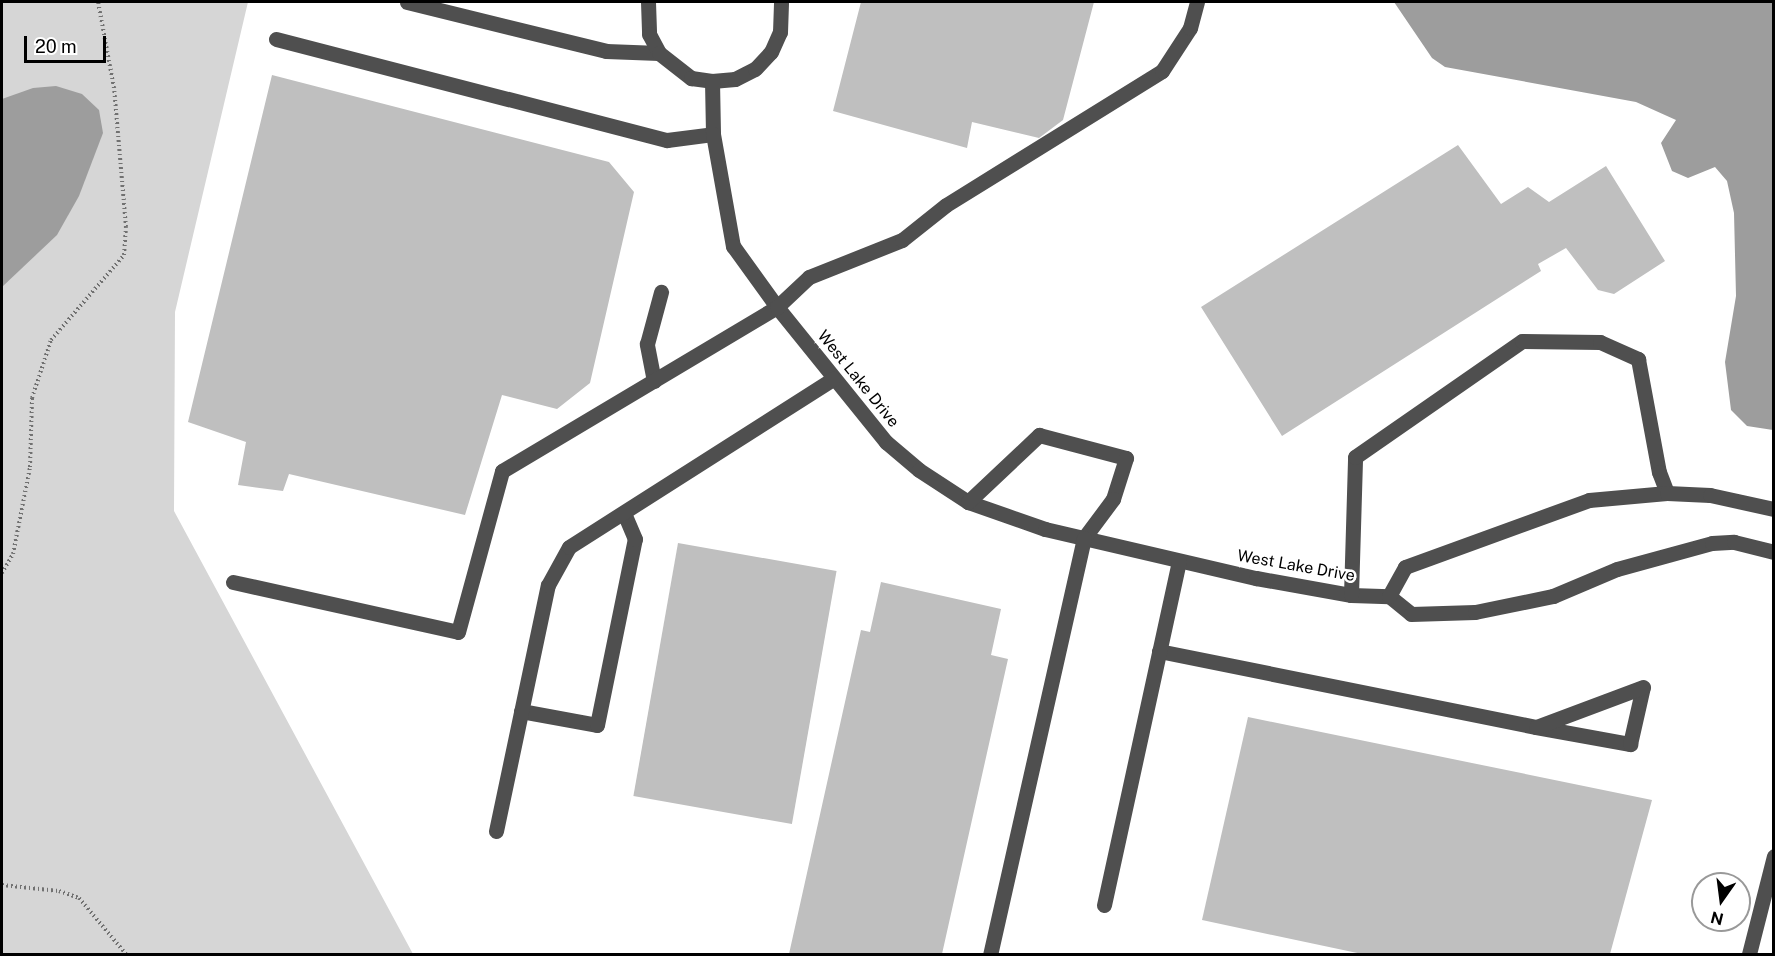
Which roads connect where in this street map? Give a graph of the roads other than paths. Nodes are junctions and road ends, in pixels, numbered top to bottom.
1 (407, 2) edge
2 (648, 2) edge
3 (781, 2) edge
4 (1197, 2) edge
5 (276, 39) dead end
6 (658, 52) junction
7 (712, 81) junction
8 (713, 134) junction
9 (662, 292) dead end
10 (777, 307) junction
11 (833, 379) junction
12 (654, 381) junction
13 (1667, 493) junction
14 (968, 502) junction
15 (1773, 509) edge
16 (624, 515) junction
17 (1084, 538) junction
18 (1773, 552) edge
19 (1179, 561) junction
20 (233, 582) dead end
21 (1351, 595) junction
22 (1389, 596) junction
23 (1159, 651) junction
24 (521, 711) junction
25 (1536, 727) junction
26 (496, 831) dead end
27 (1773, 856) edge
28 (1104, 905) dead end
29 (990, 954) edge
30 (1749, 954) edge

1 - 6 street
2 - 6 street
3 - 7 street
4 - 10 street
5 - 8 street
6 - 7 street
7 - 8 street, West Lake Drive
8 - 10 street, West Lake Drive
9 - 12 street
10 - 11 street, West Lake Drive
10 - 12 street
11 - 14 street, West Lake Drive
11 - 16 street
12 - 20 street
13 - 15 street
13 - 21 street
13 - 22 street
14 - 17 street, West Lake Drive
14 - 17 street
16 - 24 street
16 - 24 street
17 - 19 street, West Lake Drive
17 - 29 street
18 - 22 street
19 - 21 street, West Lake Drive
19 - 23 street
21 - 22 street, West Lake Drive
23 - 25 street
23 - 28 street
24 - 26 street
25 - 25 street
27 - 30 street

